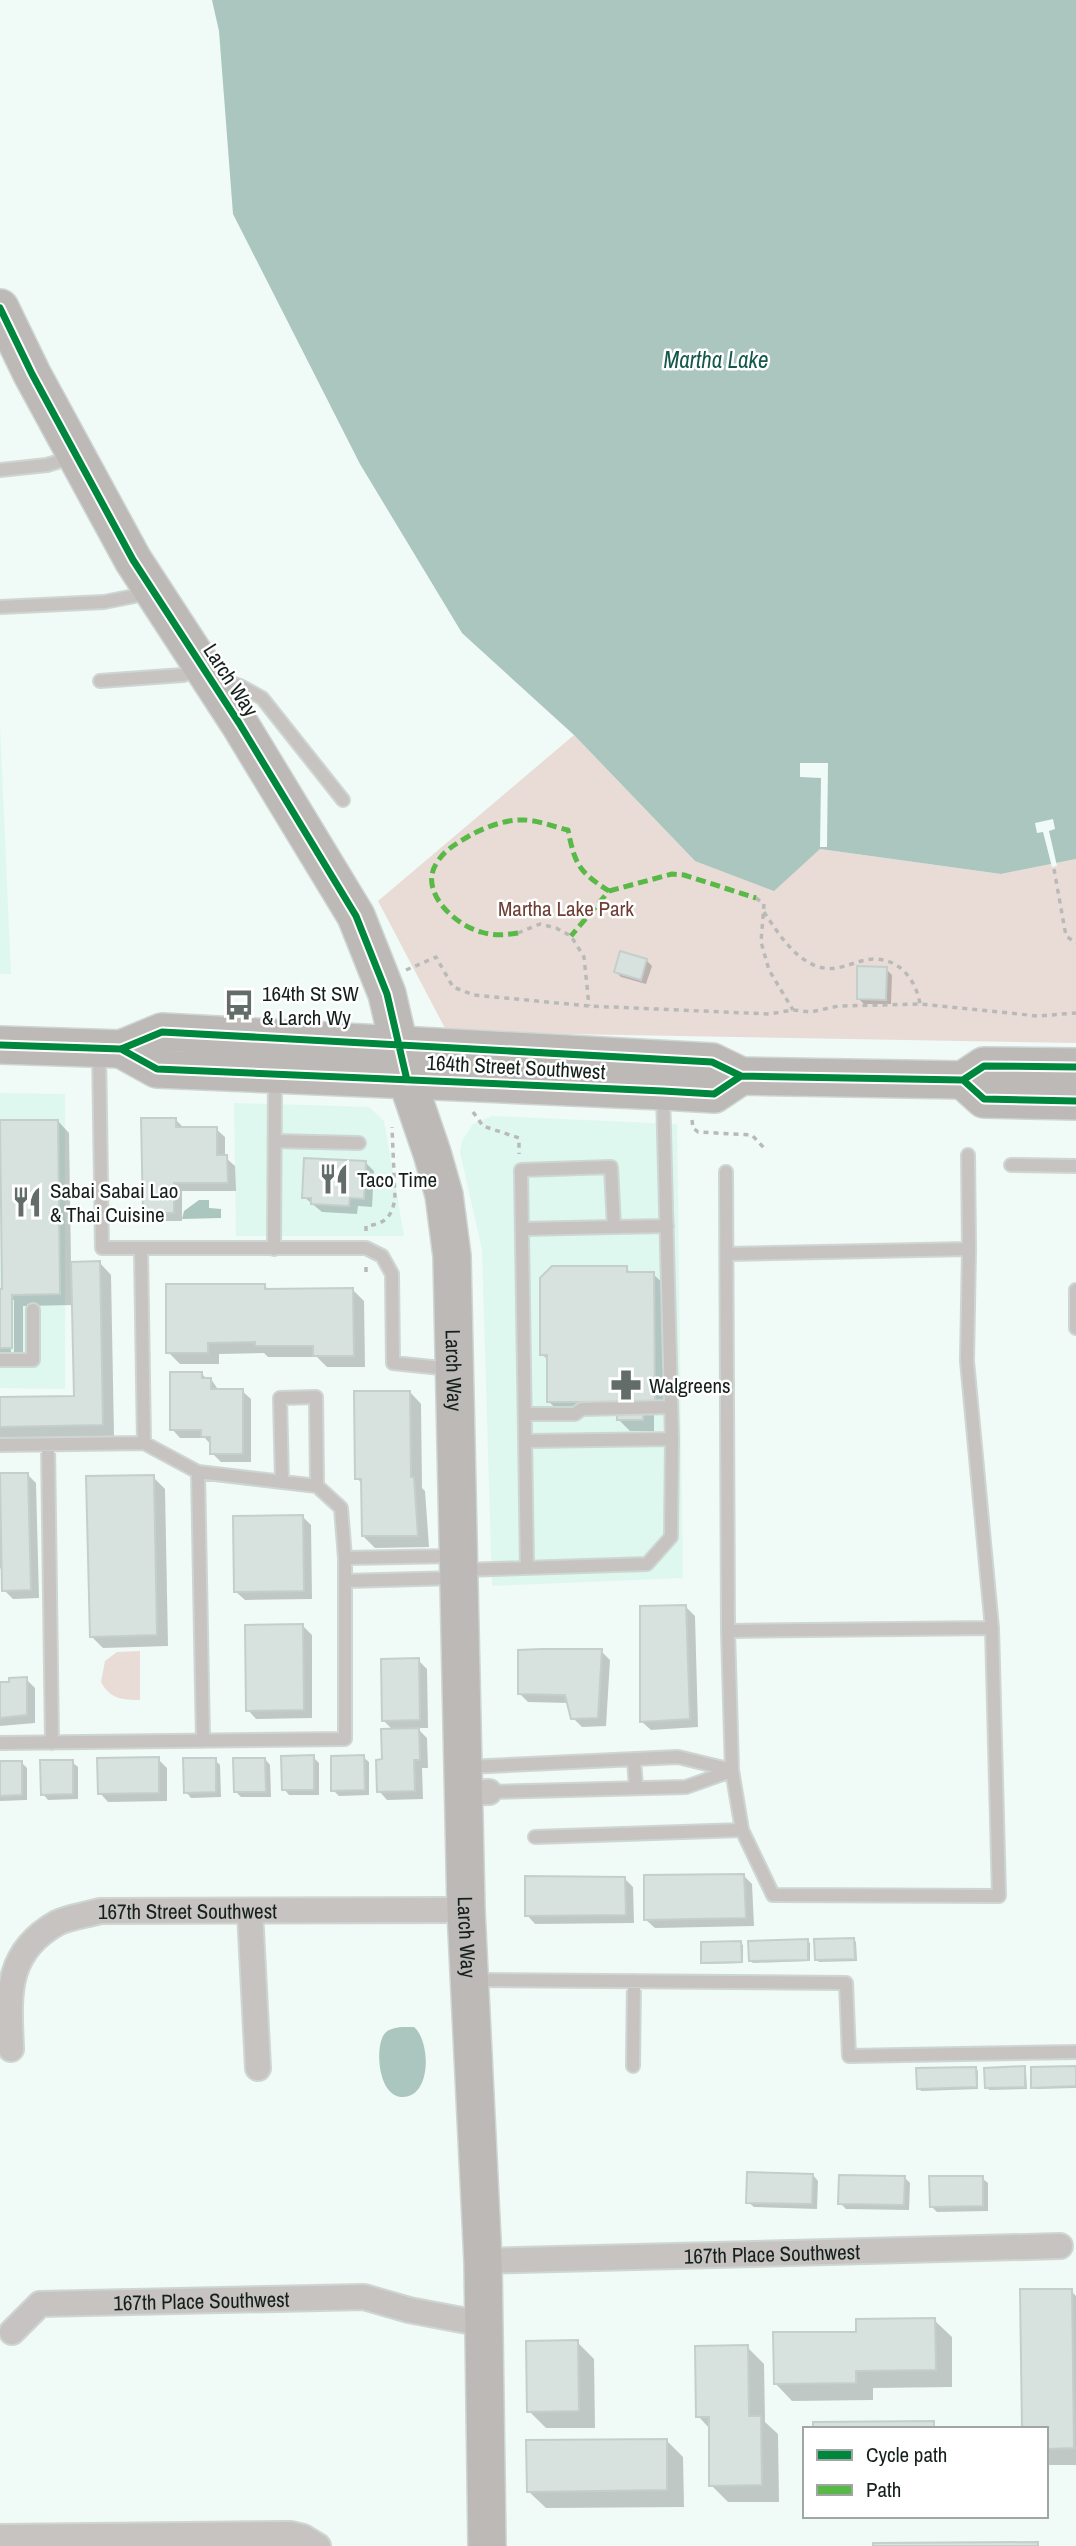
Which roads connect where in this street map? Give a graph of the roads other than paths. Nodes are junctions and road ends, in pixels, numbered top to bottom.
1 (0, 308) edge
2 (77, 456) junction
3 (0, 470) edge
4 (154, 592) junction
5 (0, 607) edge
6 (206, 673) junction
7 (100, 681) dead end
8 (343, 800) dead end
9 (0, 1045) edge
10 (399, 1045) junction
11 (110, 1049) junction
12 (1076, 1067) edge
13 (275, 1074) junction
14 (741, 1076) junction
15 (407, 1080) junction
16 (963, 1080) junction
17 (663, 1091) junction
18 (1076, 1101) edge
19 (275, 1141) junction
20 (359, 1143) dead end
21 (968, 1155) dead end
22 (1011, 1165) dead end
23 (1076, 1166) edge
24 (726, 1172) dead end
25 (667, 1226) junction
26 (614, 1227) junction
27 (522, 1228) junction
28 (141, 1249) junction
29 (275, 1249) junction
30 (969, 1249) junction
31 (727, 1254) junction
32 (1076, 1290) edge
33 (33, 1310) dead end
34 (1076, 1328) edge
35 (0, 1360) edge
36 (455, 1370) junction
37 (671, 1407) junction
38 (525, 1414) junction
39 (672, 1439) junction
40 (525, 1441) junction
41 (144, 1443) junction
42 (48, 1445) junction
43 (0, 1446) edge
44 (198, 1472) junction
45 (282, 1482) junction
46 (317, 1486) junction
47 (345, 1558) junction
48 (459, 1568) junction
49 (527, 1568) junction
50 (345, 1581) junction
51 (992, 1628) junction
52 (728, 1632) junction
53 (203, 1741) junction
54 (0, 1743) edge
55 (52, 1743) junction
56 (634, 1759) junction
57 (732, 1770) junction
58 (472, 1784) junction
59 (636, 1788) junction
60 (742, 1830) junction
61 (535, 1837) dead end
62 (466, 1910) junction
63 (250, 1912) junction
64 (469, 1980) junction
65 (634, 1981) junction
66 (11, 2049) dead end
67 (1076, 2052) edge
68 (632, 2066) dead end
69 (258, 2068) dead end
70 (1060, 2246) dead end
71 (482, 2261) junction
72 (483, 2324) junction
73 (12, 2332) dead end
74 (0, 2537) edge
75 (317, 2545) edge
76 (486, 2546) edge

1 - 2 main road, Larch Way
2 - 3 lane
2 - 4 main road, Larch Way
4 - 5 lane
4 - 6 main road, Larch Way
6 - 7 lane
6 - 8 lane
6 - 10 main road, Larch Way
9 - 11 main road, 164th Street Southwest
10 - 11 main road, 164th Street Southwest
10 - 14 main road, 164th Street Southwest
10 - 15 main road, Larch Way
11 - 13 main road, 164th Street Southwest
11 - 28 lane
12 - 16 main road, 164th Street Southwest
13 - 15 main road, 164th Street Southwest
13 - 19 lane
14 - 16 main road, 164th Street Southwest
14 - 17 main road, 164th Street Southwest
15 - 17 main road, 164th Street Southwest
15 - 36 main road, Larch Way
16 - 18 main road
17 - 25 lane
19 - 20 lane
19 - 29 lane
21 - 30 lane
22 - 23 lane
24 - 31 lane
25 - 26 lane
25 - 37 lane
26 - 27 lane
26 - 27 lane
27 - 38 lane
28 - 29 lane
28 - 41 lane
29 - 36 lane
30 - 31 lane
30 - 51 lane
31 - 52 lane
32 - 34 lane
33 - 35 lane
36 - 48 main road, Larch Way
37 - 38 lane
37 - 39 lane
38 - 40 lane
39 - 40 lane
39 - 49 lane
40 - 49 lane
41 - 42 lane
41 - 44 lane
42 - 43 lane
42 - 55 lane
44 - 45 lane
44 - 53 lane
45 - 46 lane
45 - 46 lane
46 - 47 lane
47 - 48 lane
47 - 50 lane
48 - 49 lane
48 - 50 lane
48 - 58 main road, Larch Way
50 - 53 lane
51 - 52 lane
51 - 60 lane
52 - 57 lane
53 - 55 lane
54 - 55 lane
56 - 57 lane
56 - 58 lane
56 - 59 lane
57 - 59 lane
57 - 60 lane
58 - 59 lane
58 - 62 main road, Larch Way
60 - 61 lane
62 - 63 street, 167th Street Southwest
62 - 64 main road, Larch Way
63 - 66 street, 167th Street Southwest
63 - 69 street
64 - 65 lane
64 - 71 main road, Larch Way
65 - 67 lane
65 - 68 lane
70 - 71 street, 167th Place Southwest
71 - 72 main road, Larch Way
72 - 73 street, 167th Place Southwest
72 - 76 main road, Larch Way
74 - 75 street

